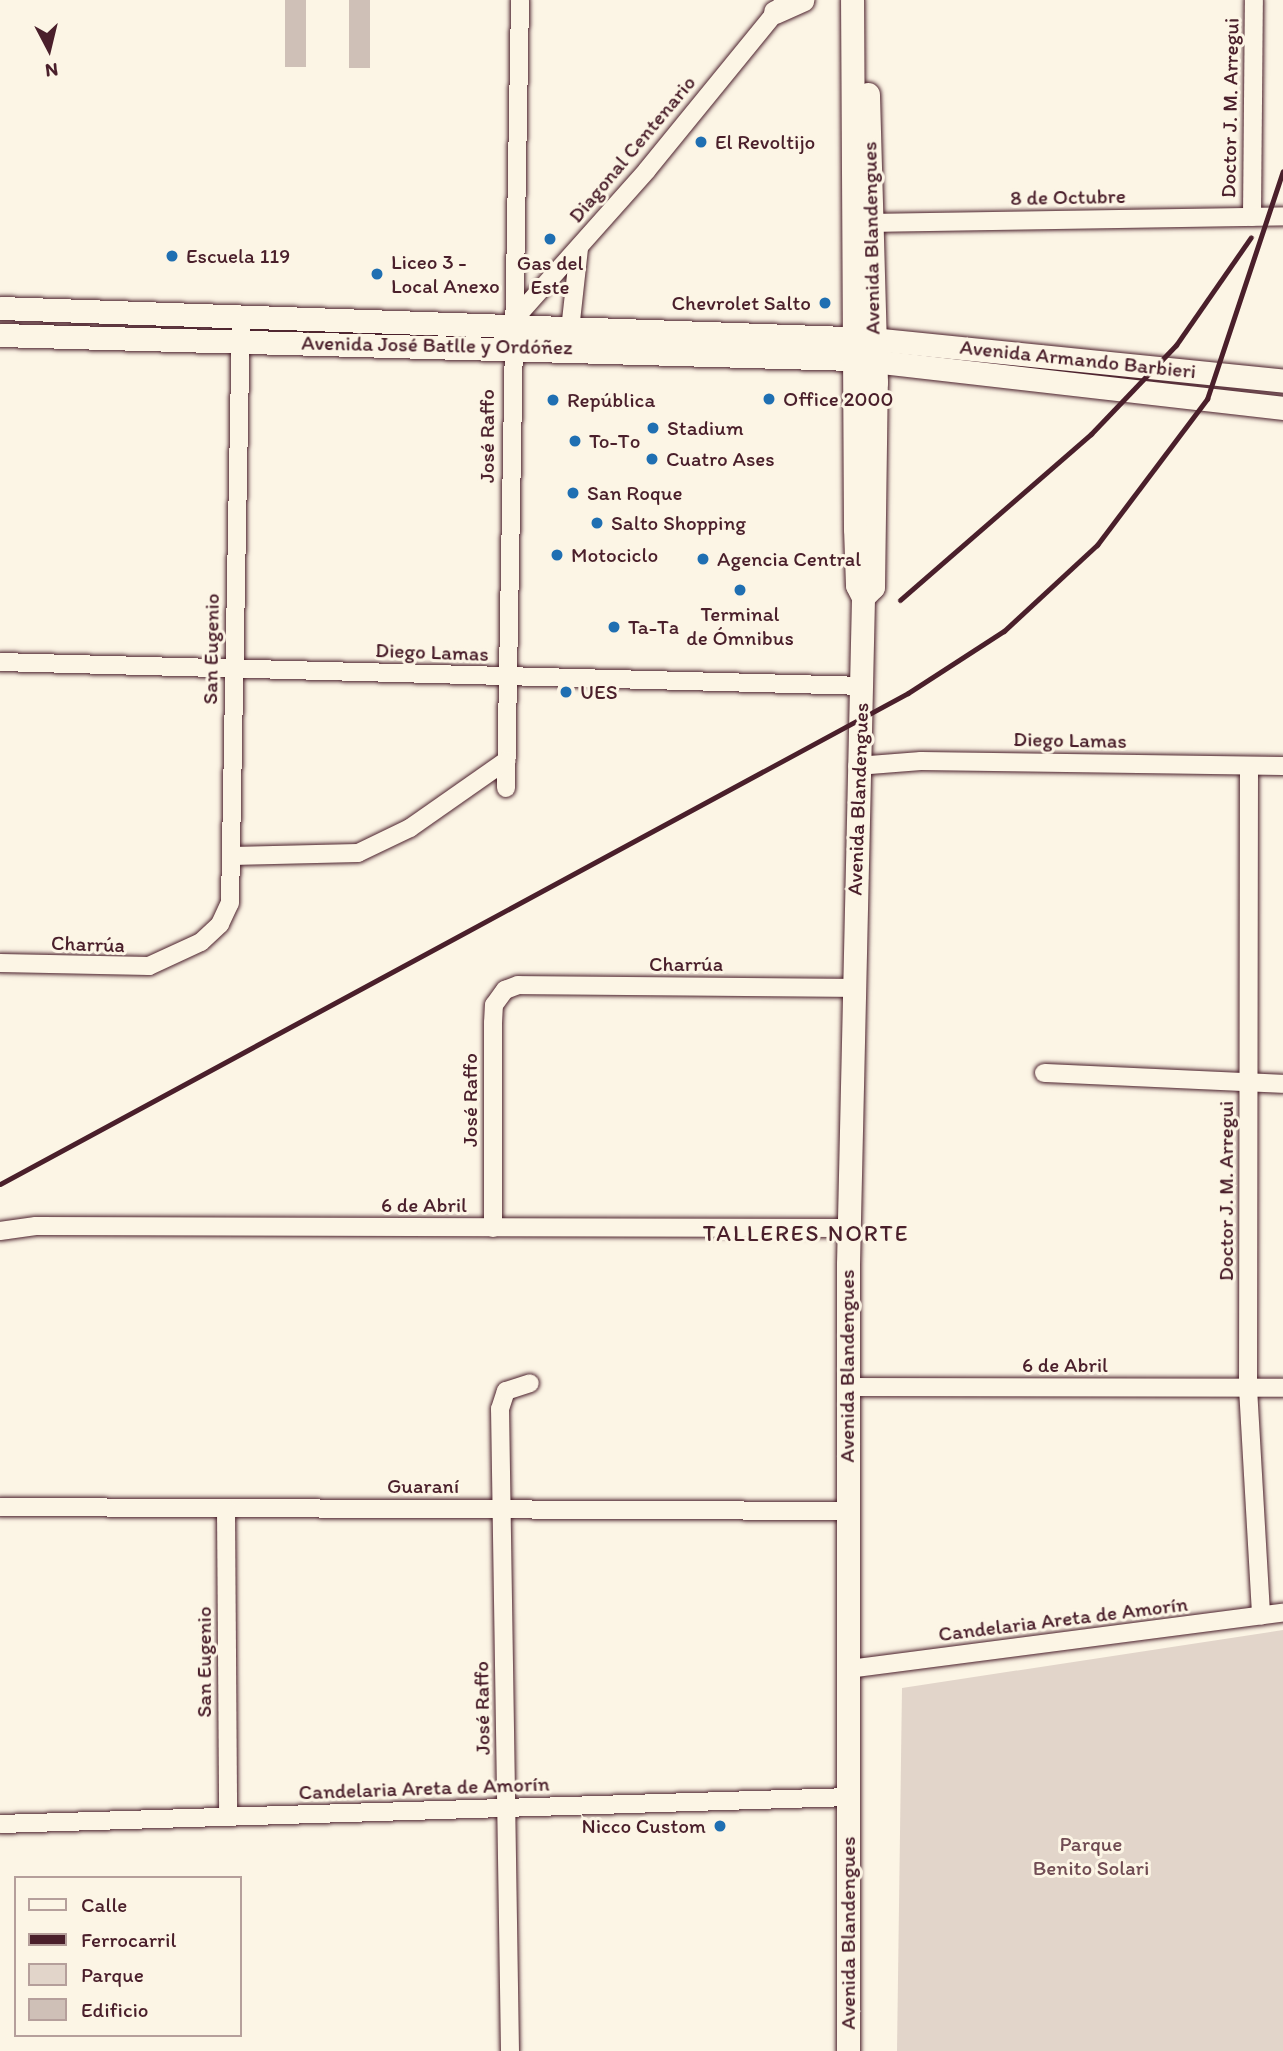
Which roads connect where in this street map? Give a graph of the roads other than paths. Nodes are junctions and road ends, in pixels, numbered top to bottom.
1 (520, 0) edge
2 (802, 0) edge
3 (852, 0) edge
4 (866, 0) edge
5 (1254, 0) edge
6 (780, 6) edge
7 (1283, 216) edge
8 (1252, 217) junction
9 (862, 223) junction
10 (579, 249) junction
11 (0, 308) edge
12 (241, 315) junction
13 (510, 324) junction
14 (0, 335) edge
15 (572, 337) junction
16 (240, 341) junction
17 (510, 347) junction
18 (864, 349) junction
19 (1283, 381) edge
20 (1283, 408) edge
21 (0, 662) edge
22 (233, 668) junction
23 (510, 677) junction
24 (862, 686) junction
25 (507, 760) junction
26 (856, 766) junction
27 (1249, 766) junction
28 (1283, 766) edge
29 (506, 788) dead end
30 (232, 856) junction
31 (173, 957) joint
32 (0, 963) edge
33 (518, 985) joint
34 (853, 988) junction
35 (1044, 1073) dead end
36 (1249, 1083) junction
37 (1283, 1084) edge
38 (493, 1228) junction
39 (849, 1228) junction
40 (0, 1231) edge
41 (530, 1383) dead end
42 (847, 1387) junction
43 (1248, 1388) junction
44 (1283, 1388) edge
45 (0, 1507) edge
46 (226, 1508) junction
47 (501, 1510) junction
48 (847, 1511) junction
49 (1283, 1613) edge
50 (1261, 1616) junction
51 (849, 1669) junction
52 (849, 1797) junction
53 (507, 1809) junction
54 (228, 1816) junction
55 (0, 1824) edge
56 (510, 2051) edge
57 (848, 2051) edge

1 - 13 street, José Raffo
2 - 6 street
3 - 9 street, Avenida Blandengues
4 - 9 street, Avenida Blandengues
5 - 8 street, Doctor J. M. Arregui
6 - 10 street, Diagonal Centenario
7 - 8 street, 8 de Octubre
8 - 9 street, 8 de Octubre
9 - 18 street, Avenida Blandengues
10 - 13 street, Diagonal Centenario
10 - 15 street
11 - 12 street, Avenida José Batlle y Ordóñez
12 - 13 street, Avenida José Batlle y Ordóñez
12 - 16 street, San Eugenio
13 - 15 street, Avenida José Batlle y Ordóñez
13 - 17 street, José Raffo
14 - 16 street, Avenida José Batlle y Ordóñez
15 - 17 street, Avenida José Batlle y Ordóñez
15 - 18 street, Avenida José Batlle y Ordóñez
16 - 17 street, Avenida José Batlle y Ordóñez
16 - 22 street, San Eugenio
17 - 23 street, José Raffo
18 - 19 street, Avenida Armando Barbieri
18 - 20 street, Avenida Armando Barbieri
18 - 24 street, Avenida Blandengues
21 - 22 street, Diego Lamas
22 - 23 street, Diego Lamas
22 - 30 street, San Eugenio
23 - 24 street, Diego Lamas
23 - 25 street, José Raffo
24 - 26 street, Avenida Blandengues
25 - 29 street, José Raffo
25 - 30 street
26 - 27 street, Diego Lamas
26 - 34 street, Avenida Blandengues
27 - 28 street, Diego Lamas
27 - 36 street, Doctor J. M. Arregui
30 - 31 street, San Eugenio
31 - 32 street, Charrúa
33 - 34 street, Charrúa
33 - 38 street, José Raffo
34 - 39 street, Avenida Blandengues
35 - 36 street
36 - 37 street
36 - 43 street, Doctor J. M. Arregui
38 - 39 street, 6 de Abril
38 - 40 street, 6 de Abril
39 - 42 street, Avenida Blandengues
41 - 47 street, José Raffo
42 - 43 street, 6 de Abril
42 - 48 street, Avenida Blandengues
43 - 44 street, 6 de Abril
43 - 50 street, Doctor J. M. Arregui
45 - 46 street, Guaraní
46 - 47 street, Guaraní
46 - 54 street, San Eugenio
47 - 48 street, Guaraní
47 - 53 street, José Raffo
48 - 51 street, Avenida Blandengues
49 - 50 street, Candelaria Areta de Amorín
50 - 51 street, Candelaria Areta de Amorín
51 - 52 street, Avenida Blandengues
52 - 53 street, Candelaria Areta de Amorín
52 - 57 street, Avenida Blandengues
53 - 54 street, Candelaria Areta de Amorín
53 - 56 street, José Raffo
54 - 55 street, Candelaria Areta de Amorín

